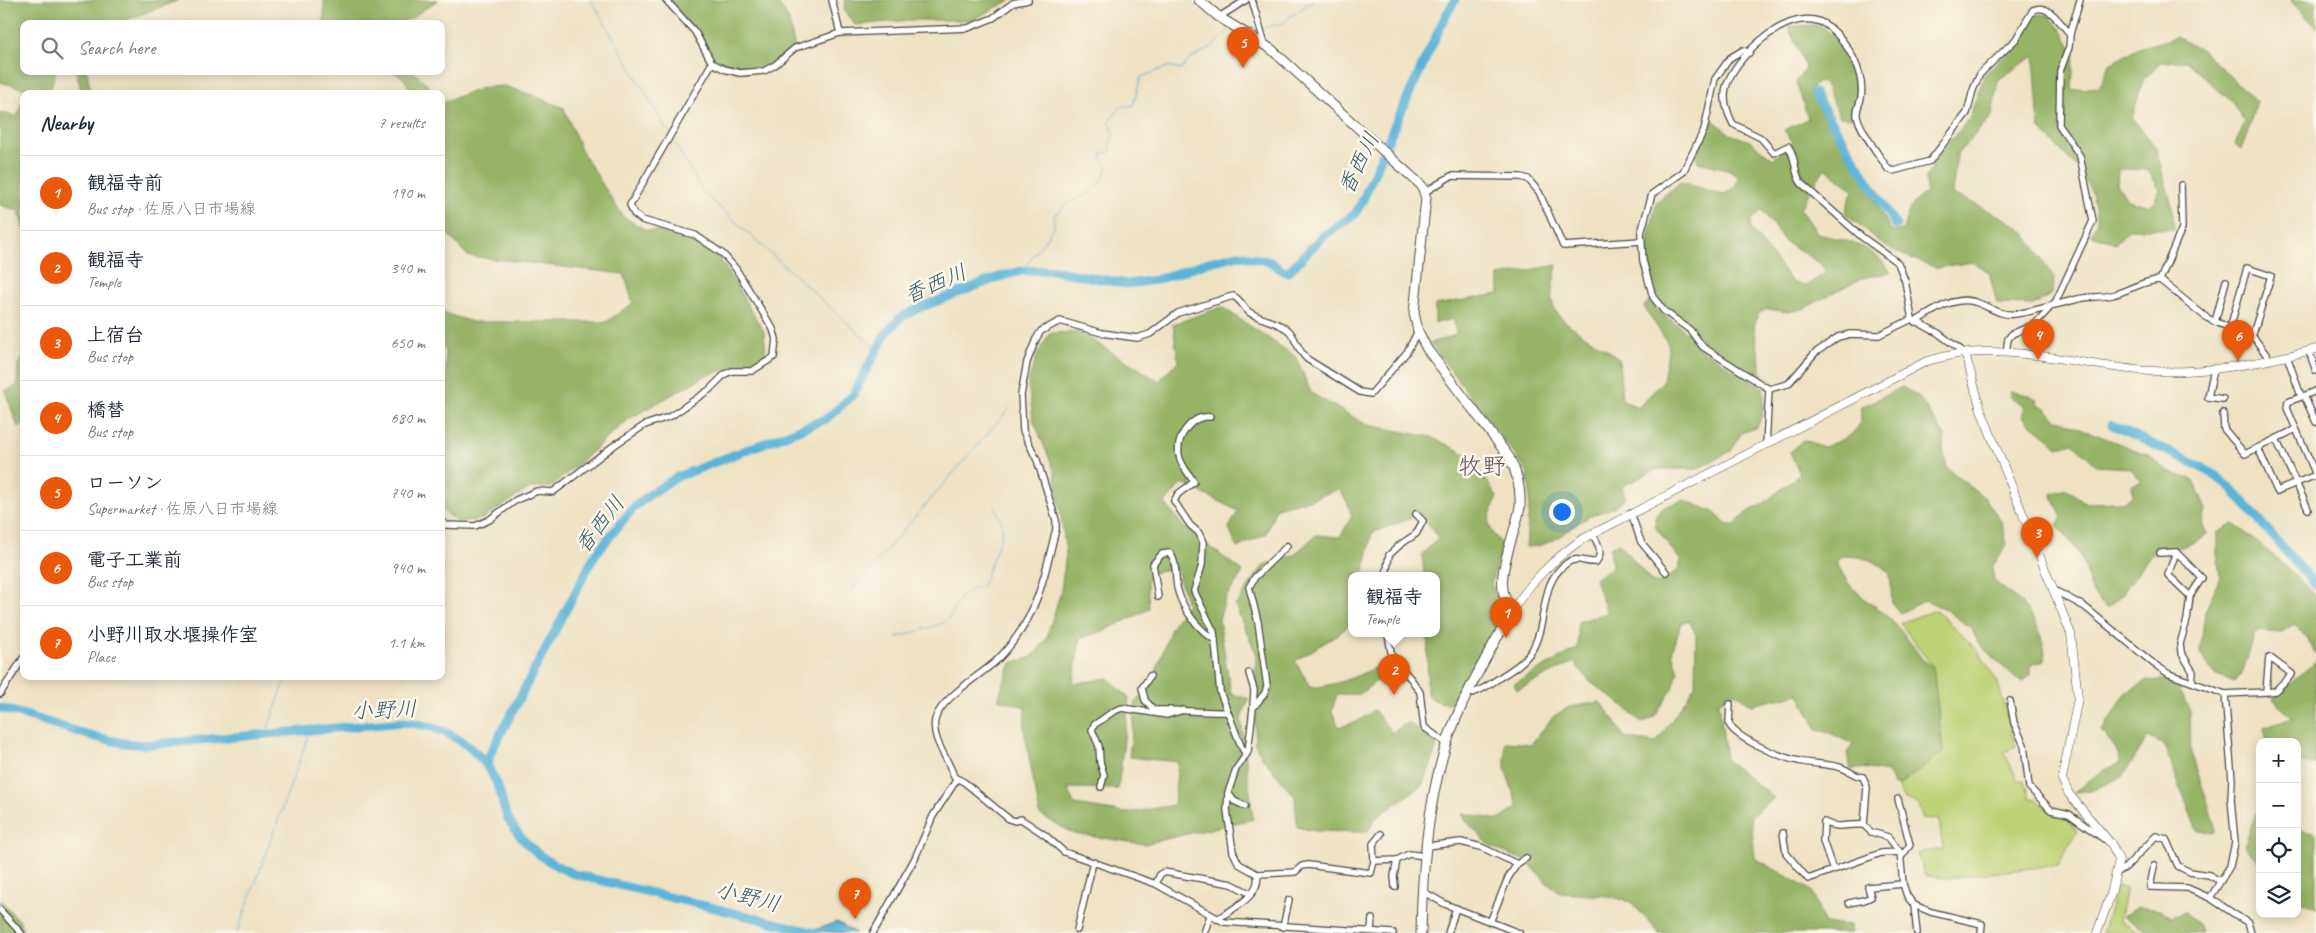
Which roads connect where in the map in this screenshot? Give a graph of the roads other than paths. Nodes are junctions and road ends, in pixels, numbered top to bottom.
1 (666, 0) edge
2 (832, 0) edge
3 (1028, 0) edge
4 (1199, 0) edge
5 (1246, 0) edge
6 (1252, 0) edge
7 (2080, 0) edge
8 (1219, 17) junction
9 (840, 33) junction
10 (2070, 34) junction
11 (1265, 45) junction
12 (1749, 53) junction
13 (712, 63) junction
14 (2181, 185) dead end
15 (1425, 192) junction
16 (1642, 240) junction
17 (2160, 280) junction
18 (2226, 281) dead end
19 (2050, 308) junction
20 (1913, 320) junction
21 (2215, 322) junction
22 (2230, 328) junction
23 (1418, 331) junction
24 (2252, 337) junction
25 (2312, 350) edge
26 (1965, 353) junction
27 (2006, 353) junction
28 (2287, 356) junction
29 (2270, 360) junction
30 (2214, 369) junction
31 (2316, 372) edge
32 (1770, 388) junction
33 (2316, 391) edge
34 (2303, 396) junction
35 (2224, 400) dead end
36 (2223, 413) dead end
37 (1210, 416) dead end
38 (2316, 422) edge
39 (2296, 429) junction
40 (2276, 439) junction
41 (1766, 445) junction
42 (2258, 448) junction
43 (2316, 475) edge
44 (2296, 483) junction
45 (2308, 509) dead end
46 (1631, 513) junction
47 (1416, 514) dead end
48 (445, 524) edge
49 (1592, 533) junction
50 (1288, 546) dead end
51 (2176, 552) junction
52 (2160, 553) dead end
53 (1387, 572) edge
54 (1666, 572) dead end
55 (2054, 590) junction
56 (2190, 596) junction
57 (1158, 597) dead end
58 (1513, 609) junction
59 (1388, 637) edge
60 (1215, 640) junction
61 (20, 663) edge
62 (1249, 673) dead end
63 (1150, 676) dead end
64 (2192, 682) junction
65 (1469, 691) junction
66 (2266, 692) junction
67 (0, 694) edge
68 (2225, 694) junction
69 (2010, 701) dead end
70 (1730, 704) dead end
71 (1253, 708) junction
72 (1182, 710) junction
73 (1228, 712) junction
74 (1447, 744) junction
75 (1246, 754) junction
76 (957, 779) junction
77 (1102, 787) dead end
78 (1228, 793) junction
79 (1898, 799) dead end
80 (1245, 806) dead end
81 (1864, 825) junction
82 (1783, 833) dead end
83 (1381, 834) dead end
84 (2112, 845) junction
85 (1427, 846) junction
86 (1901, 854) junction
87 (1426, 856) junction
88 (1526, 858) dead end
89 (1397, 860) junction
90 (1374, 861) junction
91 (1094, 862) junction
92 (1517, 864) junction
93 (2154, 866) dead end
94 (1833, 870) junction
95 (2118, 872) junction
96 (1257, 874) junction
97 (2220, 881) junction
98 (1156, 884) junction
99 (1903, 884) junction
100 (1395, 887) dead end
101 (1422, 891) junction
102 (1251, 894) junction
103 (2210, 898) junction
104 (1289, 900) dead end
105 (1849, 903) dead end
106 (1914, 905) junction
107 (1456, 908) junction
108 (0, 910) edge
109 (1210, 916) junction
110 (1217, 919) junction
111 (1372, 919) dead end
112 (1490, 922) junction
113 (1282, 927) junction
114 (1077, 930) dead end
115 (1309, 931) edge
116 (1371, 931) junction
117 (21, 933) edge
118 (873, 933) edge
119 (1204, 933) edge
120 (1393, 933) edge
121 (1422, 933) edge
122 (1448, 933) edge
123 (1518, 933) edge
124 (1917, 933) edge
125 (1981, 933) edge
126 (2097, 933) edge
127 (2251, 933) edge

1 - 13 street
2 - 9 street
3 - 9 street
4 - 8 main road
5 - 8 street
6 - 11 street
7 - 10 street
8 - 11 main road
9 - 13 street
10 - 12 street
10 - 19 street
11 - 15 main road
12 - 16 street
12 - 20 street
13 - 48 street
14 - 17 street
15 - 16 street
15 - 23 main road
16 - 32 street
17 - 19 street
17 - 21 street
18 - 21 street
19 - 20 street
19 - 27 street
20 - 26 street
20 - 32 street
21 - 22 street
22 - 24 street
22 - 24 street
23 - 58 main road
23 - 76 street
24 - 29 street
25 - 28 street
25 - 31 street
26 - 27 street
26 - 41 street
26 - 55 street
27 - 30 street
28 - 29 street
28 - 34 street
29 - 30 street
30 - 35 street
32 - 41 street
33 - 34 street
34 - 38 street
34 - 39 street
36 - 42 street
37 - 60 street
39 - 40 street
39 - 43 street
40 - 42 street
40 - 44 street
41 - 46 street
42 - 44 street
43 - 44 street
44 - 45 street
46 - 49 street
46 - 54 street
47 - 53 street
49 - 58 street
49 - 65 street
50 - 71 street
51 - 52 street
51 - 56 street
51 - 56 street
55 - 64 street
55 - 84 street
56 - 64 street
57 - 60 street
58 - 65 main road
59 - 74 street
60 - 73 street
61 - 67 street
62 - 71 street
63 - 72 street
64 - 68 street
65 - 74 main road
66 - 66 street
66 - 68 street
68 - 97 street
69 - 84 street
70 - 81 street
71 - 75 street
72 - 73 street
72 - 77 street
73 - 75 street
74 - 85 main road
75 - 78 street
76 - 91 street
76 - 118 street
78 - 80 street
78 - 96 street
79 - 86 street
81 - 86 street
81 - 94 street
82 - 94 street
83 - 90 street
84 - 95 street
85 - 87 main road
85 - 92 street
86 - 94 street
86 - 99 street
87 - 89 street
87 - 101 main road
88 - 92 street
89 - 90 street
89 - 100 street
90 - 96 street
91 - 98 street
91 - 114 street
92 - 112 street
93 - 103 street
95 - 97 street
95 - 126 street
96 - 102 street
97 - 103 street
98 - 102 street
98 - 109 street
99 - 105 street
99 - 106 street
101 - 107 street
101 - 121 main road
102 - 110 street
103 - 127 street
104 - 113 street
106 - 124 street
106 - 125 street
107 - 112 street
107 - 122 street
108 - 117 street
109 - 110 street
109 - 119 street
110 - 113 street
111 - 116 street
112 - 123 street
113 - 115 street
115 - 116 street
116 - 120 street

